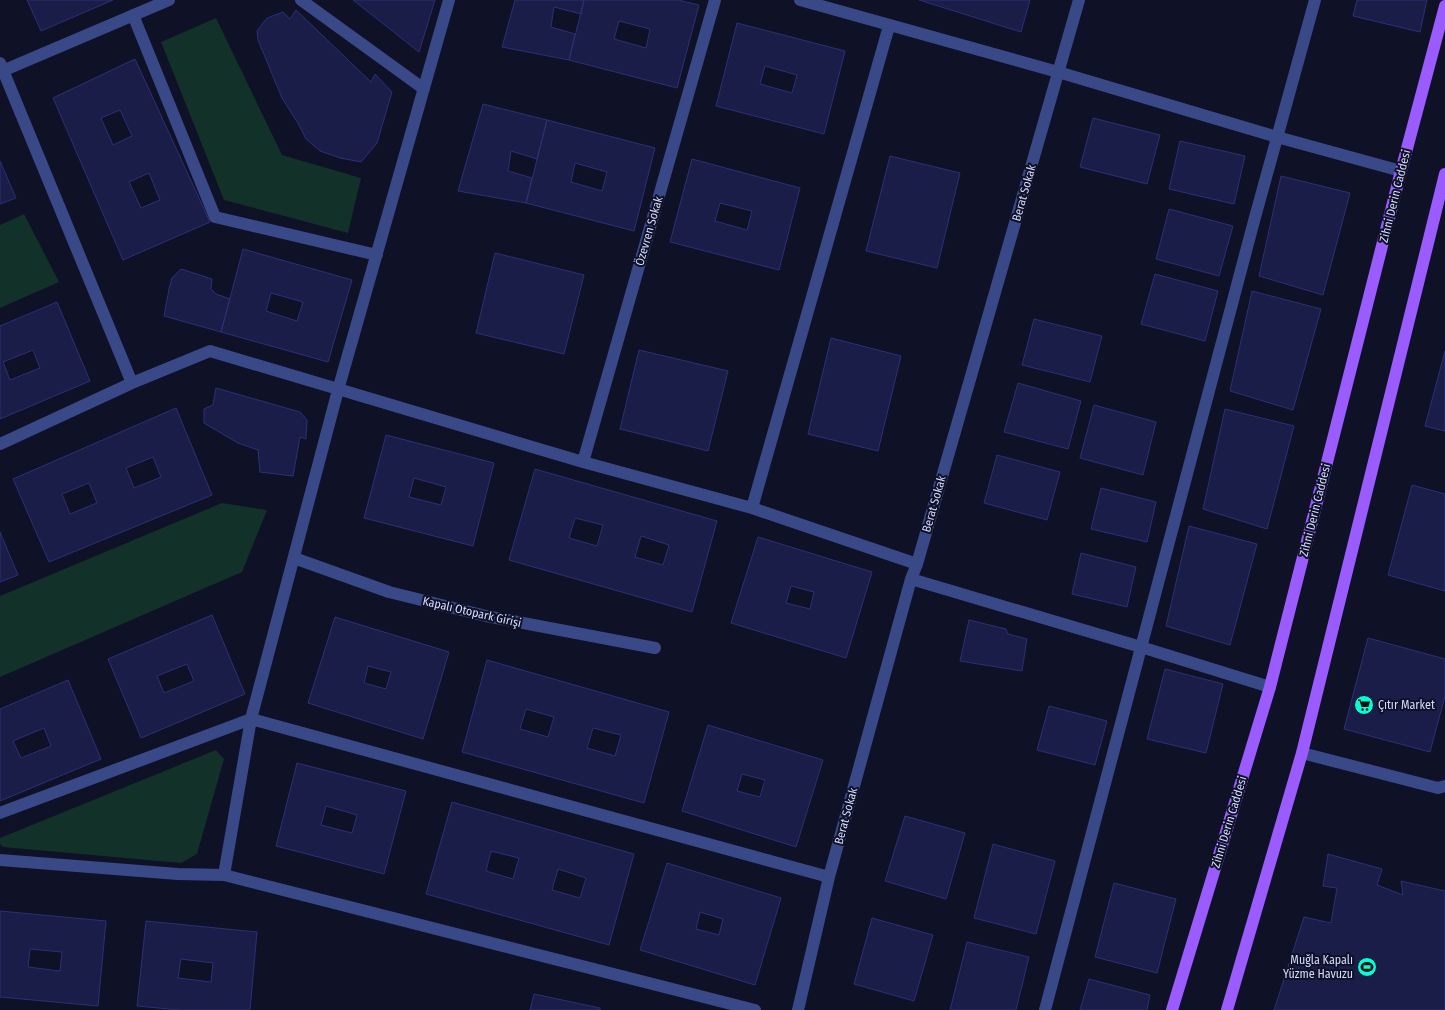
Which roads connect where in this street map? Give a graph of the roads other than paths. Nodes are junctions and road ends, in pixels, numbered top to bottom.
1 (169, 0) edge
2 (301, 0) edge
3 (449, 0) edge
4 (715, 0) edge
5 (800, 0) edge
6 (1079, 0) edge
7 (1315, 0) edge
8 (1445, 6) edge
9 (133, 15) junction
10 (889, 26) junction
11 (1, 68) edge
12 (1058, 72) junction
13 (424, 89) junction
14 (1277, 137) junction
15 (1401, 171) junction
16 (1445, 174) edge
17 (376, 255) junction
18 (132, 384) junction
19 (338, 390) junction
20 (0, 444) edge
21 (583, 462) junction
22 (752, 508) junction
23 (294, 558) junction
24 (917, 564) junction
25 (911, 579) junction
26 (1141, 647) junction
27 (655, 648) dead end
28 (1270, 687) junction
29 (251, 719) junction
30 (1302, 753) junction
31 (1445, 786) edge
32 (0, 813) edge
33 (0, 860) edge
34 (224, 875) junction
35 (829, 877) junction
36 (755, 1010) edge
37 (798, 1010) edge
38 (1045, 1010) edge
39 (1172, 1010) edge
40 (1227, 1010) edge

1 - 9 street
2 - 13 street
3 - 13 street
4 - 21 street, Özevren Sokak
5 - 10 street
6 - 12 street, Berat Sokak
7 - 14 street
8 - 15 main road, Zihni Derin Caddesi
9 - 11 street
9 - 17 street
10 - 12 street
10 - 22 street
11 - 18 street
12 - 14 street
12 - 24 street, Berat Sokak
13 - 17 street
14 - 15 street
14 - 26 street
15 - 28 main road, Zihni Derin Caddesi
16 - 30 main road
17 - 19 street
18 - 19 street
18 - 20 street
19 - 21 street
19 - 23 street
21 - 22 street
22 - 24 street
23 - 27 street, Kapalı Otopark Girişi
23 - 29 street
24 - 25 street, Berat Sokak
25 - 26 street
25 - 35 street, Berat Sokak
26 - 28 street
26 - 38 street
28 - 39 main road, Zihni Derin Caddesi
29 - 32 street
29 - 34 street
29 - 35 street
30 - 31 street
30 - 40 main road
33 - 34 street
34 - 36 street
35 - 37 street, Berat Sokak

